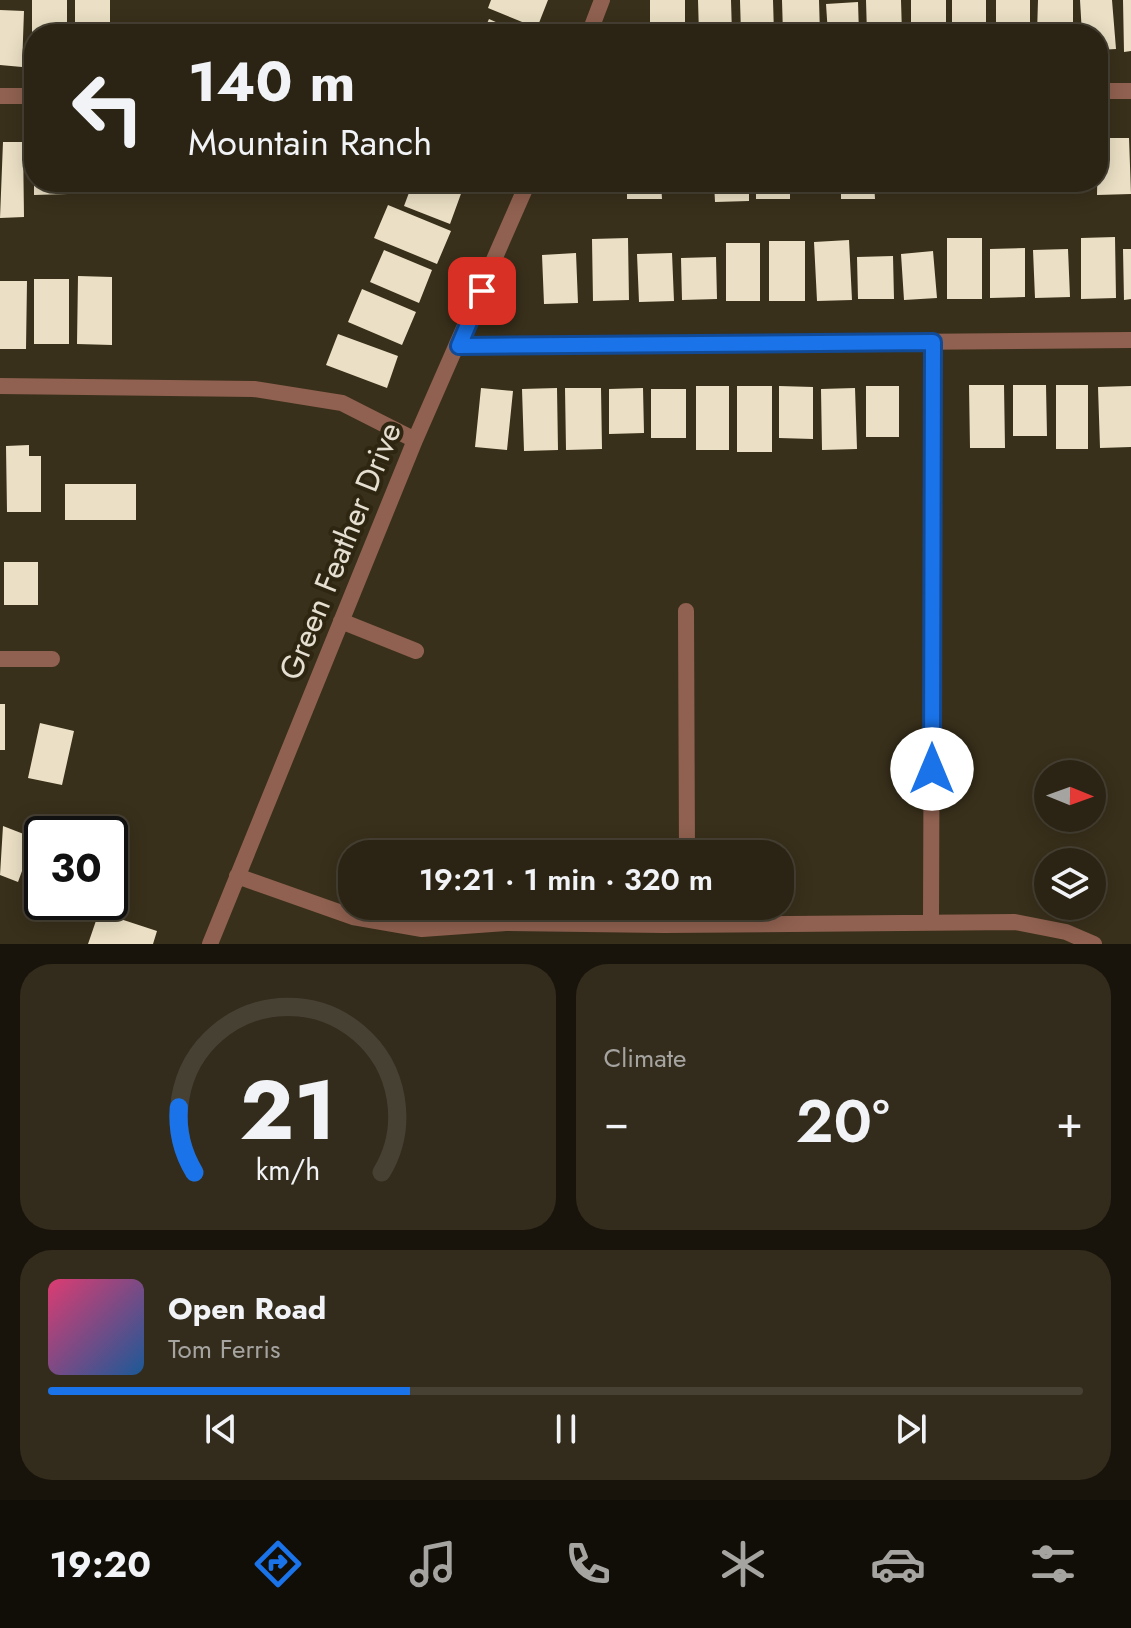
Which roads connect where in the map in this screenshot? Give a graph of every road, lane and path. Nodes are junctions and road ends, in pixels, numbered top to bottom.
1 (602, 0) edge
2 (593, 24) edge
3 (1108, 91) edge
4 (1131, 91) edge
5 (0, 96) edge
6 (24, 96) edge
7 (524, 192) edge
8 (1131, 340) edge
9 (933, 342) junction
10 (459, 346) junction
11 (0, 386) edge
12 (415, 440) junction
13 (686, 611) dead end
14 (341, 621) junction
15 (416, 651) dead end
16 (0, 659) edge
17 (52, 659) dead end
18 (687, 840) edge
19 (237, 876) junction
20 (688, 920) edge
21 (931, 922) junction
22 (688, 925) junction
23 (210, 944) edge
24 (1094, 944) edge

1 - 2 street
3 - 4 street
5 - 6 street
7 - 10 street, Green Feather Drive
8 - 9 street
9 - 10 street
9 - 21 street
10 - 12 street, Green Feather Drive
11 - 12 street
12 - 14 street, Green Feather Drive
13 - 18 street
14 - 15 street
14 - 19 street, Green Feather Drive
16 - 17 street
19 - 22 street
19 - 23 street, Green Feather Drive
20 - 22 street
21 - 22 street
21 - 24 street

